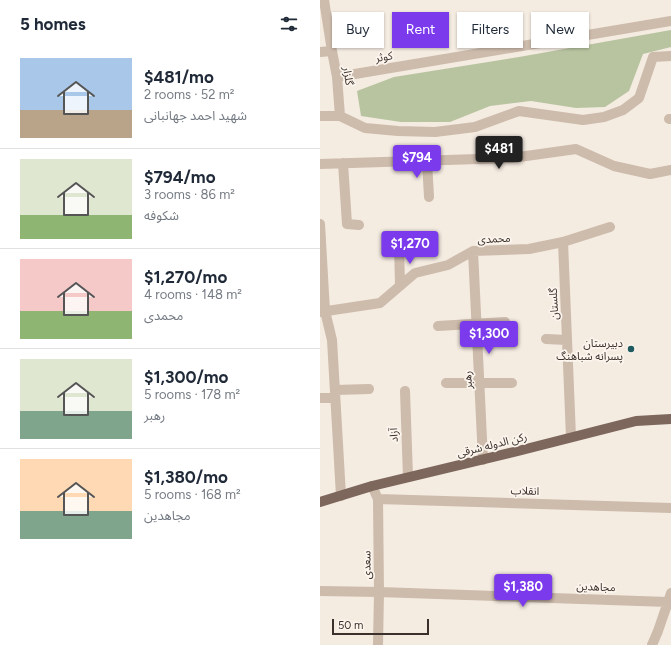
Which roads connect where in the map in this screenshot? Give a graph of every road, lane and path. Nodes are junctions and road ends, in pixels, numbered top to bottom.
1 (324, 0) edge
2 (671, 21) edge
3 (332, 51) junction
4 (320, 52) edge
5 (671, 56) edge
6 (337, 77) junction
7 (320, 116) edge
8 (340, 116) junction
9 (428, 161) junction
10 (343, 163) junction
11 (320, 164) edge
12 (671, 170) edge
13 (429, 197) dead end
14 (320, 224) edge
15 (360, 225) dead end
16 (610, 227) dead end
17 (563, 242) junction
18 (398, 244) dead end
19 (474, 251) junction
20 (321, 266) edge
21 (400, 286) junction
22 (322, 311) edge
23 (505, 322) dead end
24 (477, 324) junction
25 (438, 326) dead end
26 (546, 338) dead end
27 (567, 340) junction
28 (512, 382) dead end
29 (480, 383) junction
30 (446, 384) dead end
31 (369, 389) dead end
32 (405, 391) dead end
33 (335, 394) junction
34 (320, 398) edge
35 (671, 419) edge
36 (571, 437) junction
37 (483, 460) junction
38 (408, 477) junction
39 (372, 486) junction
40 (340, 496) junction
41 (378, 499) junction
42 (320, 502) edge
43 (671, 508) edge
44 (320, 591) edge
45 (379, 592) junction
46 (670, 597) edge
47 (378, 645) edge
48 (652, 645) edge

1 - 3 street, گلزار
2 - 6 street, کوثر
3 - 4 street
3 - 6 street, گلزار
5 - 8 street
6 - 8 street, گلزار
7 - 8 street
9 - 10 street
9 - 12 street
9 - 13 street
10 - 11 street
10 - 15 street
14 - 20 street
16 - 17 street, محمدی
17 - 19 street, محمدی
17 - 27 street, گلستان
18 - 21 street
19 - 21 street, محمدی
19 - 24 street, رهبر
20 - 22 street
21 - 22 street, محمدی
22 - 33 street
23 - 24 street
24 - 25 street
24 - 29 street, رهبر
26 - 27 street
27 - 36 street, گلستان
28 - 29 street
29 - 30 street
29 - 37 street, رهبر
31 - 33 street
32 - 38 street, آزاد
33 - 34 street
33 - 40 street
35 - 36 main road, رکن الدوله شرقی
36 - 37 main road, رکن الدوله شرقی
37 - 38 main road, رکن الدوله شرقی
38 - 39 main road, رکن الدوله شرقی
39 - 40 main road, رکن الدوله شرقی
39 - 41 street, سعدی
40 - 42 main road, رکن الدوله شرقی
41 - 43 street, انقلاب
41 - 45 street, سعدی
44 - 45 street, مجاهدین
45 - 46 street, مجاهدین
45 - 47 street, سعدی
46 - 48 street

